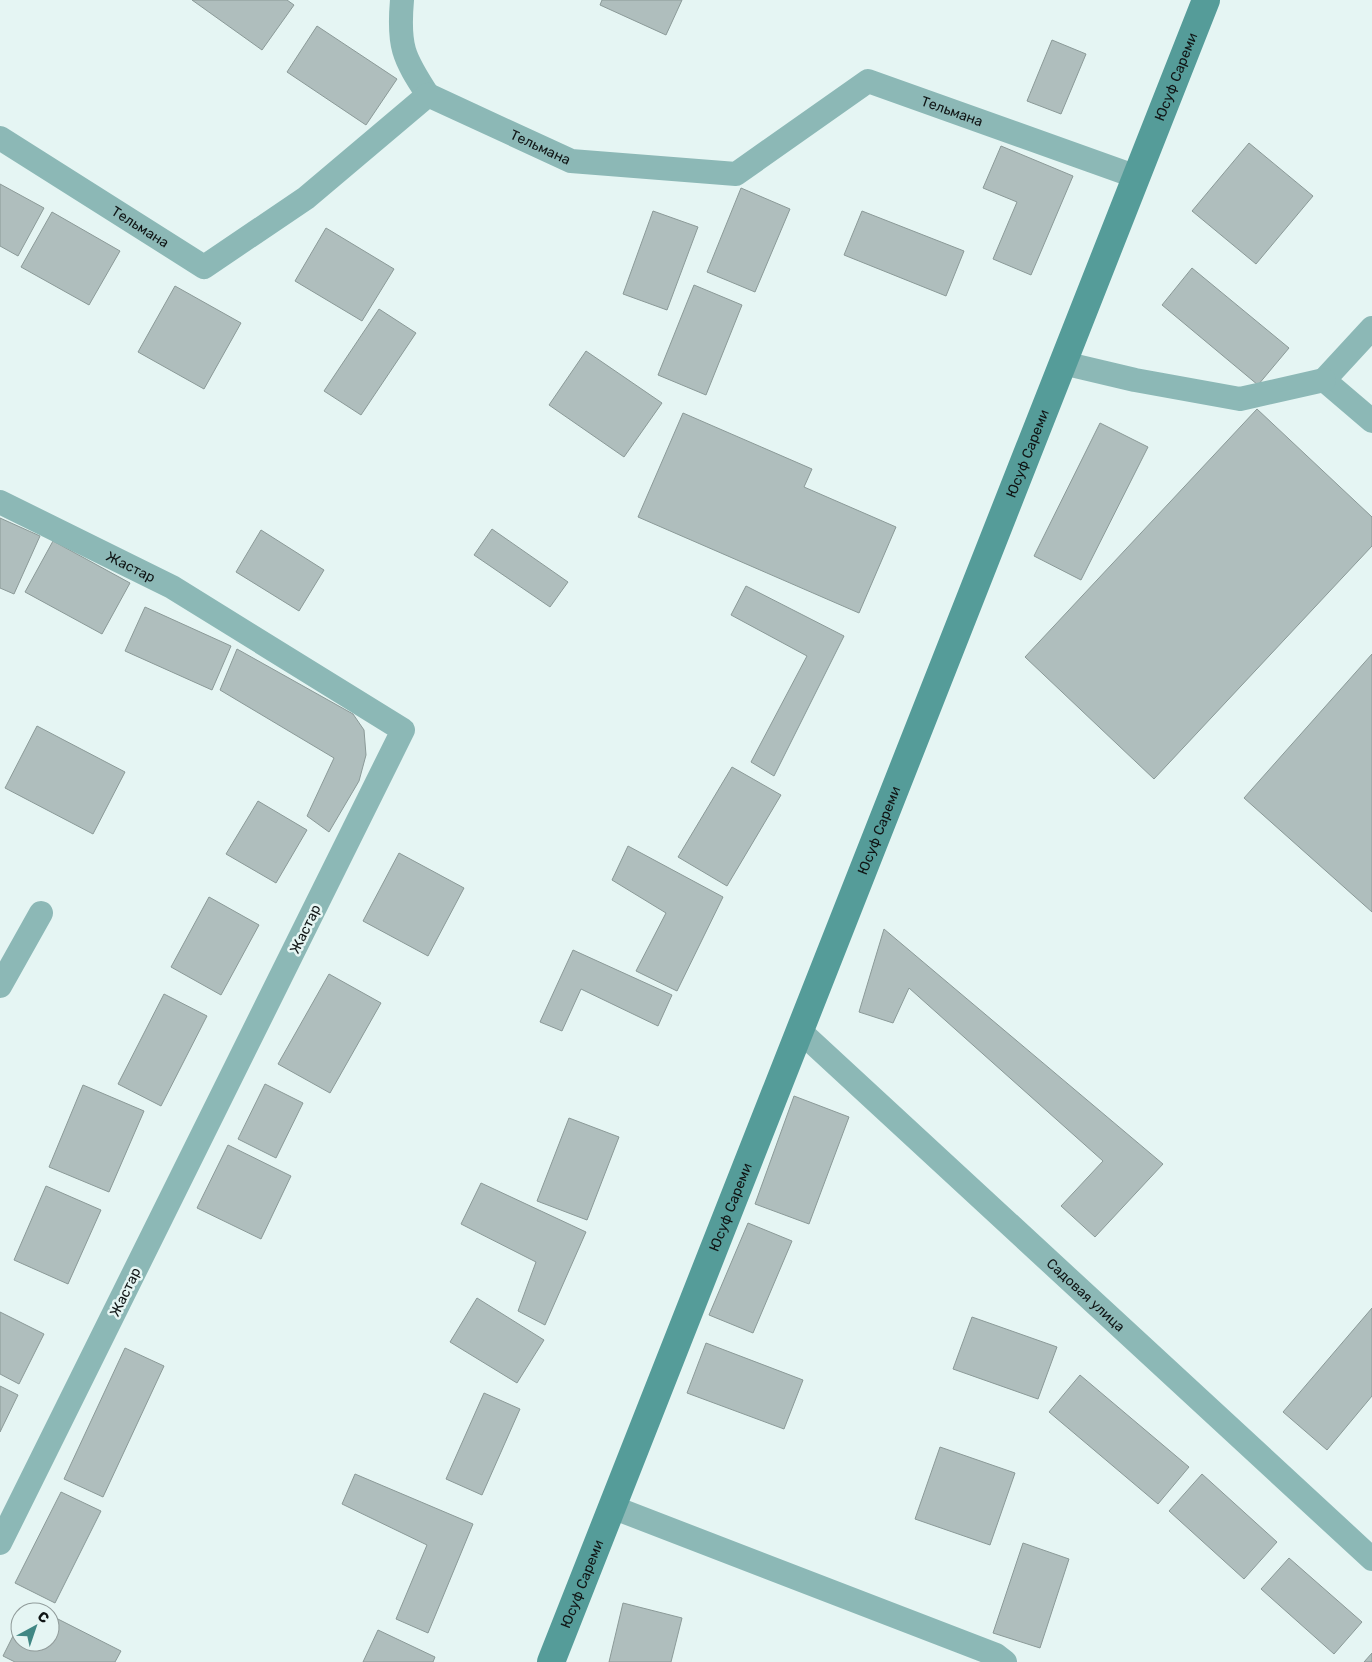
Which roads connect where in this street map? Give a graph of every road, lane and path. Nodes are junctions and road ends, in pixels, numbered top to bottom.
1 (402, 0) edge
2 (1206, 0) edge
3 (428, 95) junction
4 (0, 138) edge
5 (1137, 177) junction
6 (1372, 328) edge
7 (1063, 362) junction
8 (1324, 380) junction
9 (1372, 421) edge
10 (0, 502) edge
11 (40, 913) dead end
12 (0, 986) edge
13 (800, 1031) junction
14 (612, 1507) junction
15 (0, 1544) edge
16 (1372, 1559) edge
17 (551, 1662) edge
18 (1005, 1662) edge

1 - 3 street
2 - 5 main road, Юсуф Сареми
3 - 4 street, Тельмана
3 - 5 street, Тельмана
5 - 7 main road, Юсуф Сареми
6 - 8 street
7 - 8 street
7 - 13 main road, Юсуф Сареми
8 - 9 street
10 - 15 street, Жастар
11 - 12 street
13 - 14 main road, Юсуф Сареми
13 - 16 street, Садовая улица
14 - 17 main road, Юсуф Сареми
14 - 18 street

